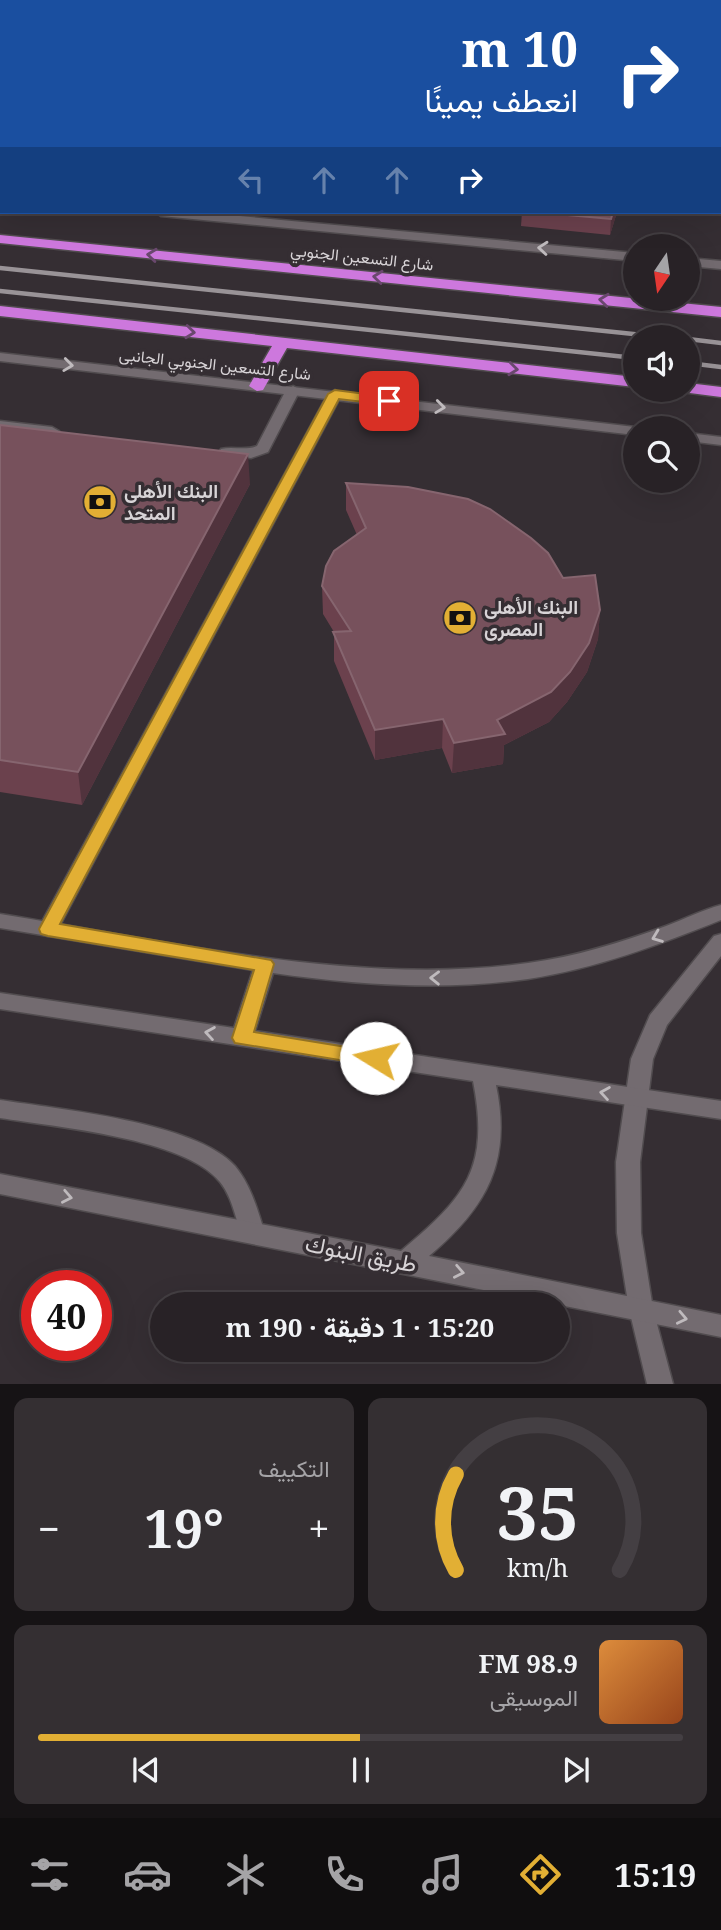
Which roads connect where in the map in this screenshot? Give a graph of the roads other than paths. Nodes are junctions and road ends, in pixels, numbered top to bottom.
1 (185, 214) edge
2 (0, 239) edge
3 (623, 256) edge
4 (700, 263) edge
5 (721, 265) edge
6 (0, 311) edge
7 (721, 312) edge
8 (282, 343) junction
9 (0, 357) edge
10 (623, 382) edge
11 (257, 386) junction
12 (700, 389) edge
13 (293, 390) junction
14 (721, 392) edge
15 (335, 394) junction
16 (0, 425) edge
17 (623, 429) edge
18 (68, 433) edge
19 (700, 438) edge
20 (721, 441) edge
21 (216, 451) edge
22 (721, 912) edge
23 (0, 921) edge
24 (48, 929) junction
25 (721, 941) edge
26 (265, 964) junction
27 (0, 1001) edge
28 (242, 1038) junction
29 (483, 1075) junction
30 (637, 1098) junction
31 (0, 1109) edge
32 (721, 1110) edge
33 (0, 1184) edge
34 (253, 1234) junction
35 (405, 1262) junction
36 (641, 1309) junction
37 (721, 1326) edge
38 (660, 1384) edge

3 -> 1 street
7 -> 2 highway, شارع التسعين الجنوبي
4 - 5 street
6 -> 8 highway
8 -> 10 highway
8 - 11 highway
9 -> 11 street, شارع التسعين الجنوبي الجانبى
11 - 13 street, شارع التسعين الجنوبي الجانبى
12 - 14 highway
13 - 15 street, شارع التسعين الجنوبي الجانبى
13 - 21 street
15 -> 17 street, شارع التسعين الجنوبي الجانبى
15 - 24 street
16 - 18 street
19 - 20 street
22 -> 26 street
23 - 24 street
24 - 26 street
25 - 30 street
26 - 28 street
28 -> 27 street
28 - 29 street
30 -> 29 street
29 - 35 street
30 - 32 street
30 - 36 street
31 - 34 street
33 -> 34 street, طريق البنوك
34 - 35 street, طريق البنوك
35 -> 36 street, طريق البنوك
36 -> 37 street, طريق البنوك
36 - 38 street

